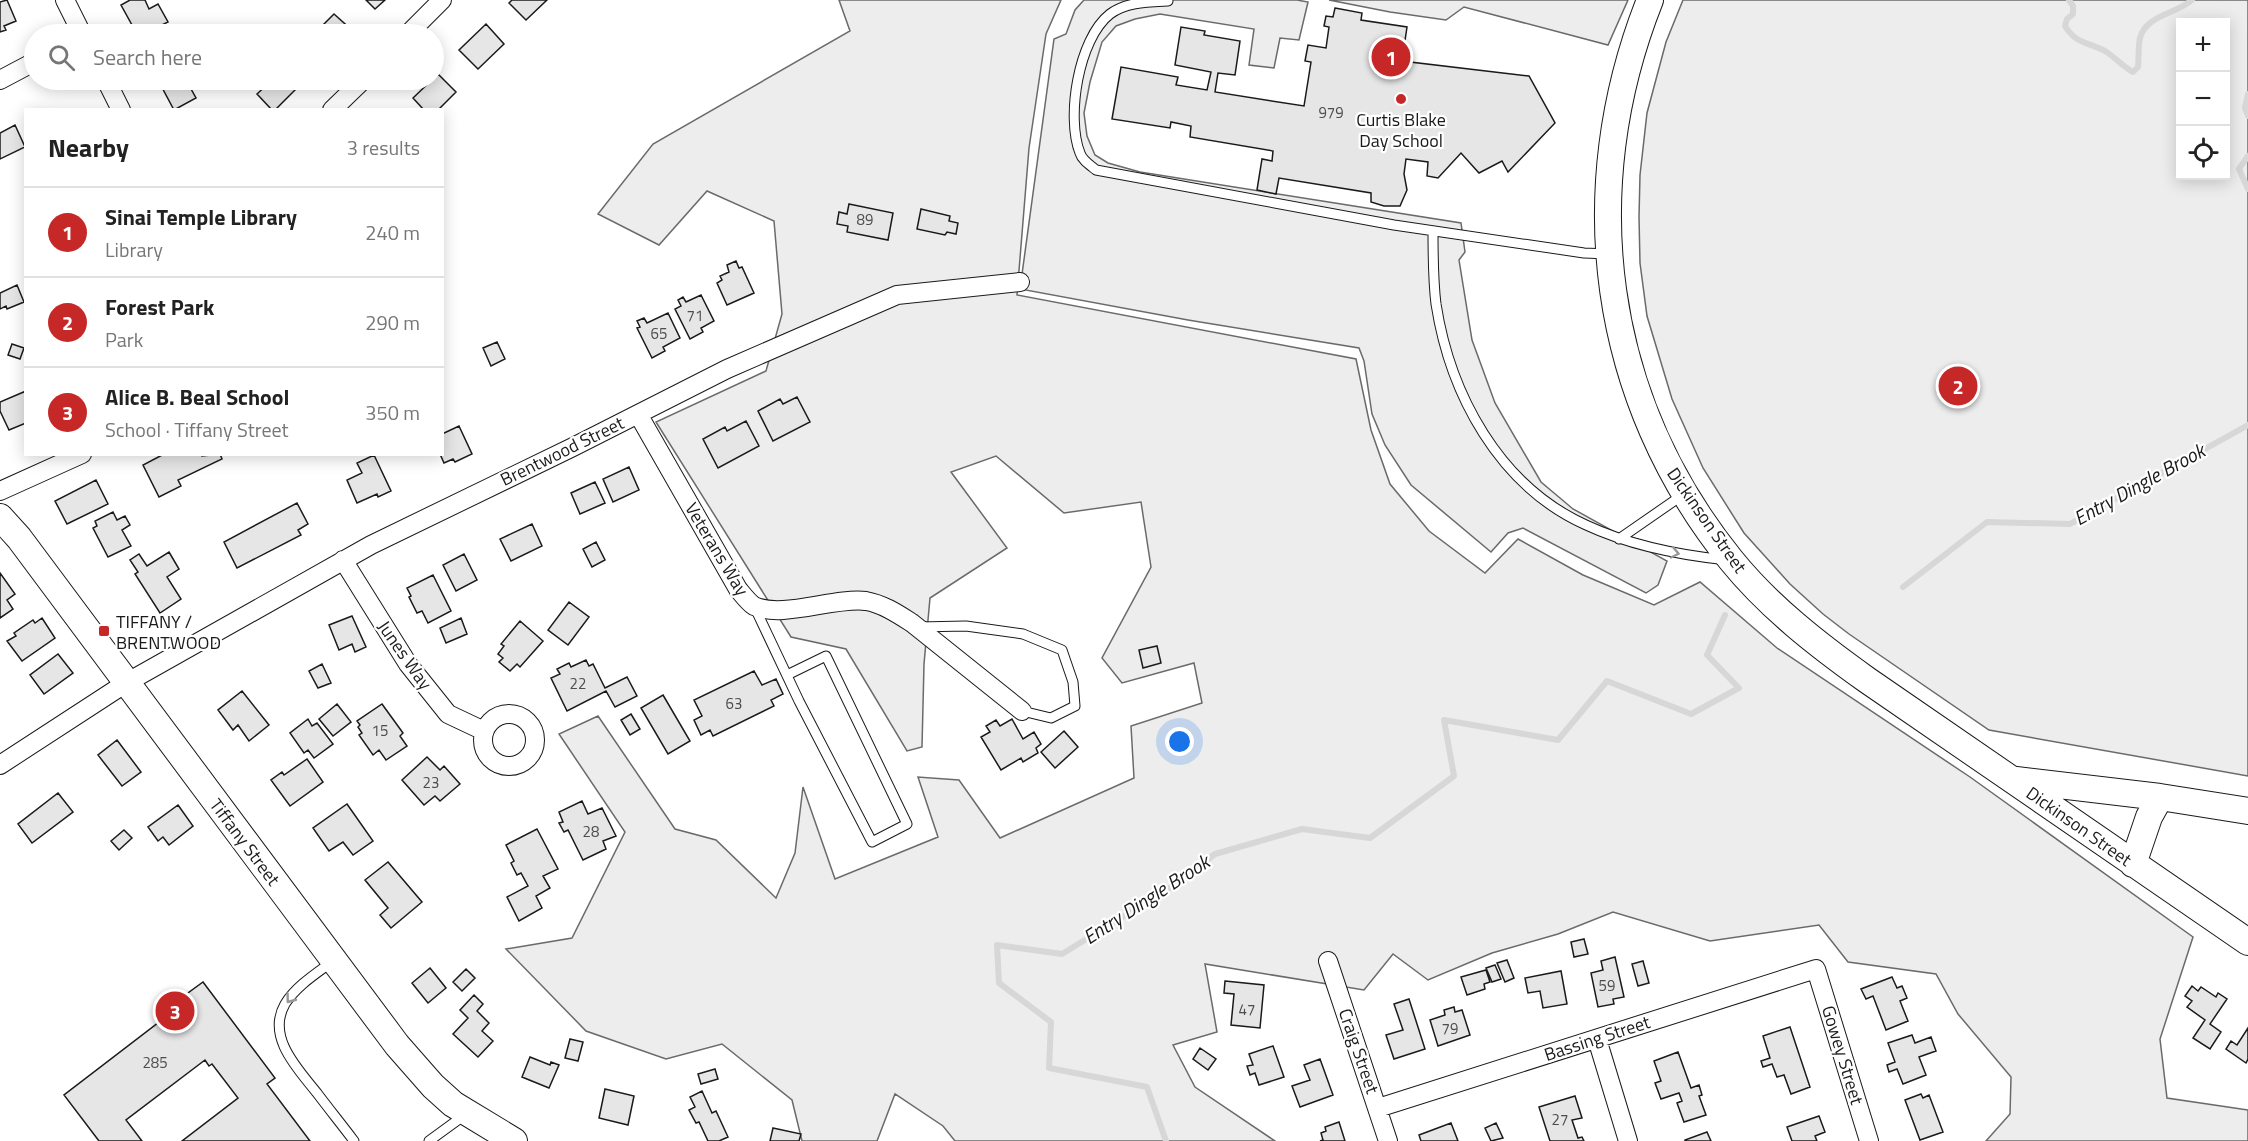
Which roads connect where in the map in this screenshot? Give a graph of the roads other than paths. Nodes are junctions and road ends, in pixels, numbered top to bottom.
1 (65, 0) edge
2 (442, 0) edge
3 (1650, 0) edge
4 (1168, 1) edge
5 (77, 24) edge
6 (418, 24) edge
7 (24, 67) edge
8 (0, 80) edge
9 (111, 90) edge
10 (353, 90) edge
11 (120, 108) edge
12 (334, 108) edge
13 (1433, 231) junction
14 (1609, 254) junction
15 (1020, 282) dead end
16 (638, 414) junction
17 (78, 456) edge
18 (0, 491) edge
19 (1685, 493) junction
20 (0, 517) edge
21 (1619, 539) junction
22 (343, 560) junction
23 (1732, 561) junction
24 (754, 606) junction
25 (916, 627) junction
26 (787, 675) junction
27 (126, 683) junction
28 (1022, 711) joint
29 (484, 731) dead end
30 (0, 765) edge
31 (2011, 780) junction
32 (2160, 797) junction
33 (2248, 811) edge
34 (2133, 864) junction
35 (2248, 942) edge
36 (333, 961) junction
37 (1328, 961) dead end
38 (1816, 969) joint
39 (1596, 1039) junction
40 (1378, 1108) junction
41 (466, 1113) junction
42 (354, 1141) edge
43 (429, 1141) edge
44 (514, 1141) edge
45 (1388, 1141) edge
46 (1628, 1141) edge
47 (1869, 1141) edge

1 - 5 street
2 - 6 street
3 - 14 main road, Dickinson Street
4 - 13 lane
7 - 8 street
9 - 11 street
10 - 12 street
13 - 14 lane
13 - 21 lane
14 - 19 main road, Dickinson Street
15 - 16 street, Brentwood Street
16 - 22 street, Brentwood Street
16 - 24 street, Veterans Way
17 - 18 street
19 - 21 lane
19 - 23 main road, Dickinson Street
20 - 27 main road, Tiffany Street
21 -> 23 lane
22 - 27 street, Brentwood Street
22 - 29 street, Junes Way
23 - 31 main road, Dickinson Street
24 - 25 street, Veterans Way
24 - 26 lane
25 - 28 street, Veterans Way
25 - 28 lane
26 - 26 lane
27 - 30 street, Brentwood Street
27 - 36 main road, Tiffany Street
31 - 32 main road
31 - 34 main road, Dickinson Street
32 - 33 main road
32 - 34 main road
34 - 35 main road, Dickinson Street
36 - 41 main road, Tiffany Street
36 -> 42 lane
37 - 40 street, Craig Street
38 - 39 street, Bassing Street
38 - 47 street, Gowey Street
39 - 40 street, Bassing Street
39 - 46 street
40 - 45 street, Craig Street
41 - 43 lane
41 - 44 main road, Tiffany Street

